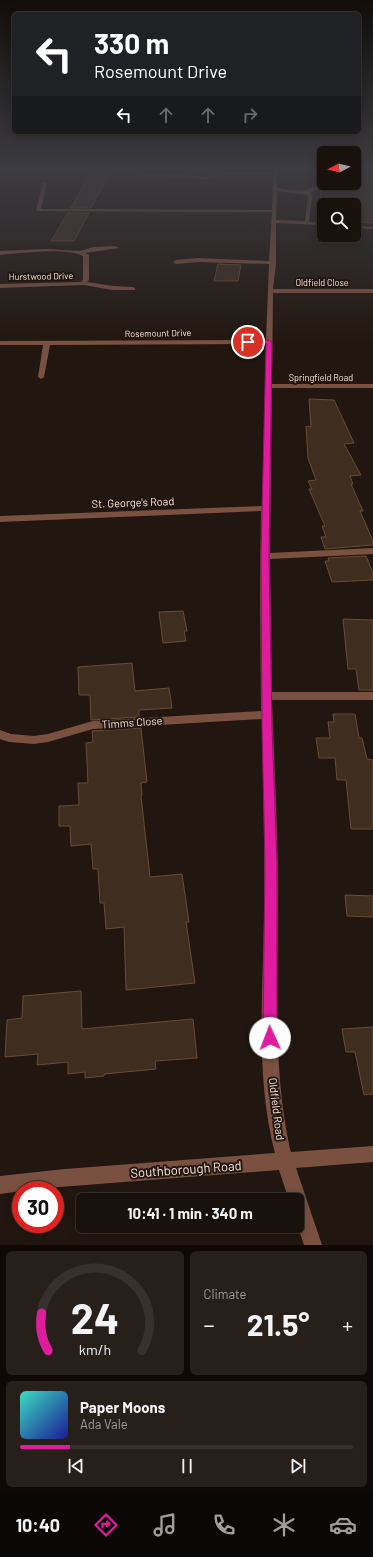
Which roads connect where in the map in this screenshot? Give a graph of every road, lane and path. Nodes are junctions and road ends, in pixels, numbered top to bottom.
1 (274, 227) edge
2 (361, 227) edge
3 (373, 228) edge
4 (116, 248) dead end
5 (81, 252) junction
6 (0, 253) edge
7 (176, 262) dead end
8 (273, 263) junction
9 (83, 283) junction
10 (0, 286) edge
11 (133, 289) dead end
12 (270, 291) junction
13 (373, 291) edge
14 (269, 342) junction
15 (0, 343) edge
16 (47, 343) junction
17 (41, 378) dead end
18 (268, 386) junction
19 (373, 386) edge
20 (266, 508) junction
21 (0, 519) edge
22 (373, 551) edge
23 (265, 556) junction
24 (266, 696) junction
25 (373, 696) edge
26 (267, 715) junction
27 (0, 734) edge
28 (373, 1154) edge
29 (286, 1162) junction
30 (0, 1185) edge
31 (313, 1245) edge

1 - 8 street, Oldfield Road
2 - 3 street
4 - 5 street
5 - 6 street
5 - 9 street
7 - 8 street
8 - 12 street, Oldfield Road
9 - 10 street, Hurstwood Drive
9 - 11 street, Hurstwood Drive
12 - 13 street, Oldfield Close
12 - 14 street, Oldfield Road
14 - 16 street, Rosemount Drive
14 - 18 street, Oldfield Road
15 - 16 street, Rosemount Drive
16 - 17 street
18 - 19 street, Springfield Road
18 - 20 street, Oldfield Road
20 - 21 street, St. George's Road
20 - 23 street, Oldfield Road
22 - 23 street
23 - 24 street, Oldfield Road
24 - 25 street
24 - 26 street, Oldfield Road
26 - 27 street, Timms Close
26 - 29 street, Oldfield Road
28 - 29 street, Southborough Road
29 - 30 street, Southborough Road
29 - 31 street, Oldfield Road

